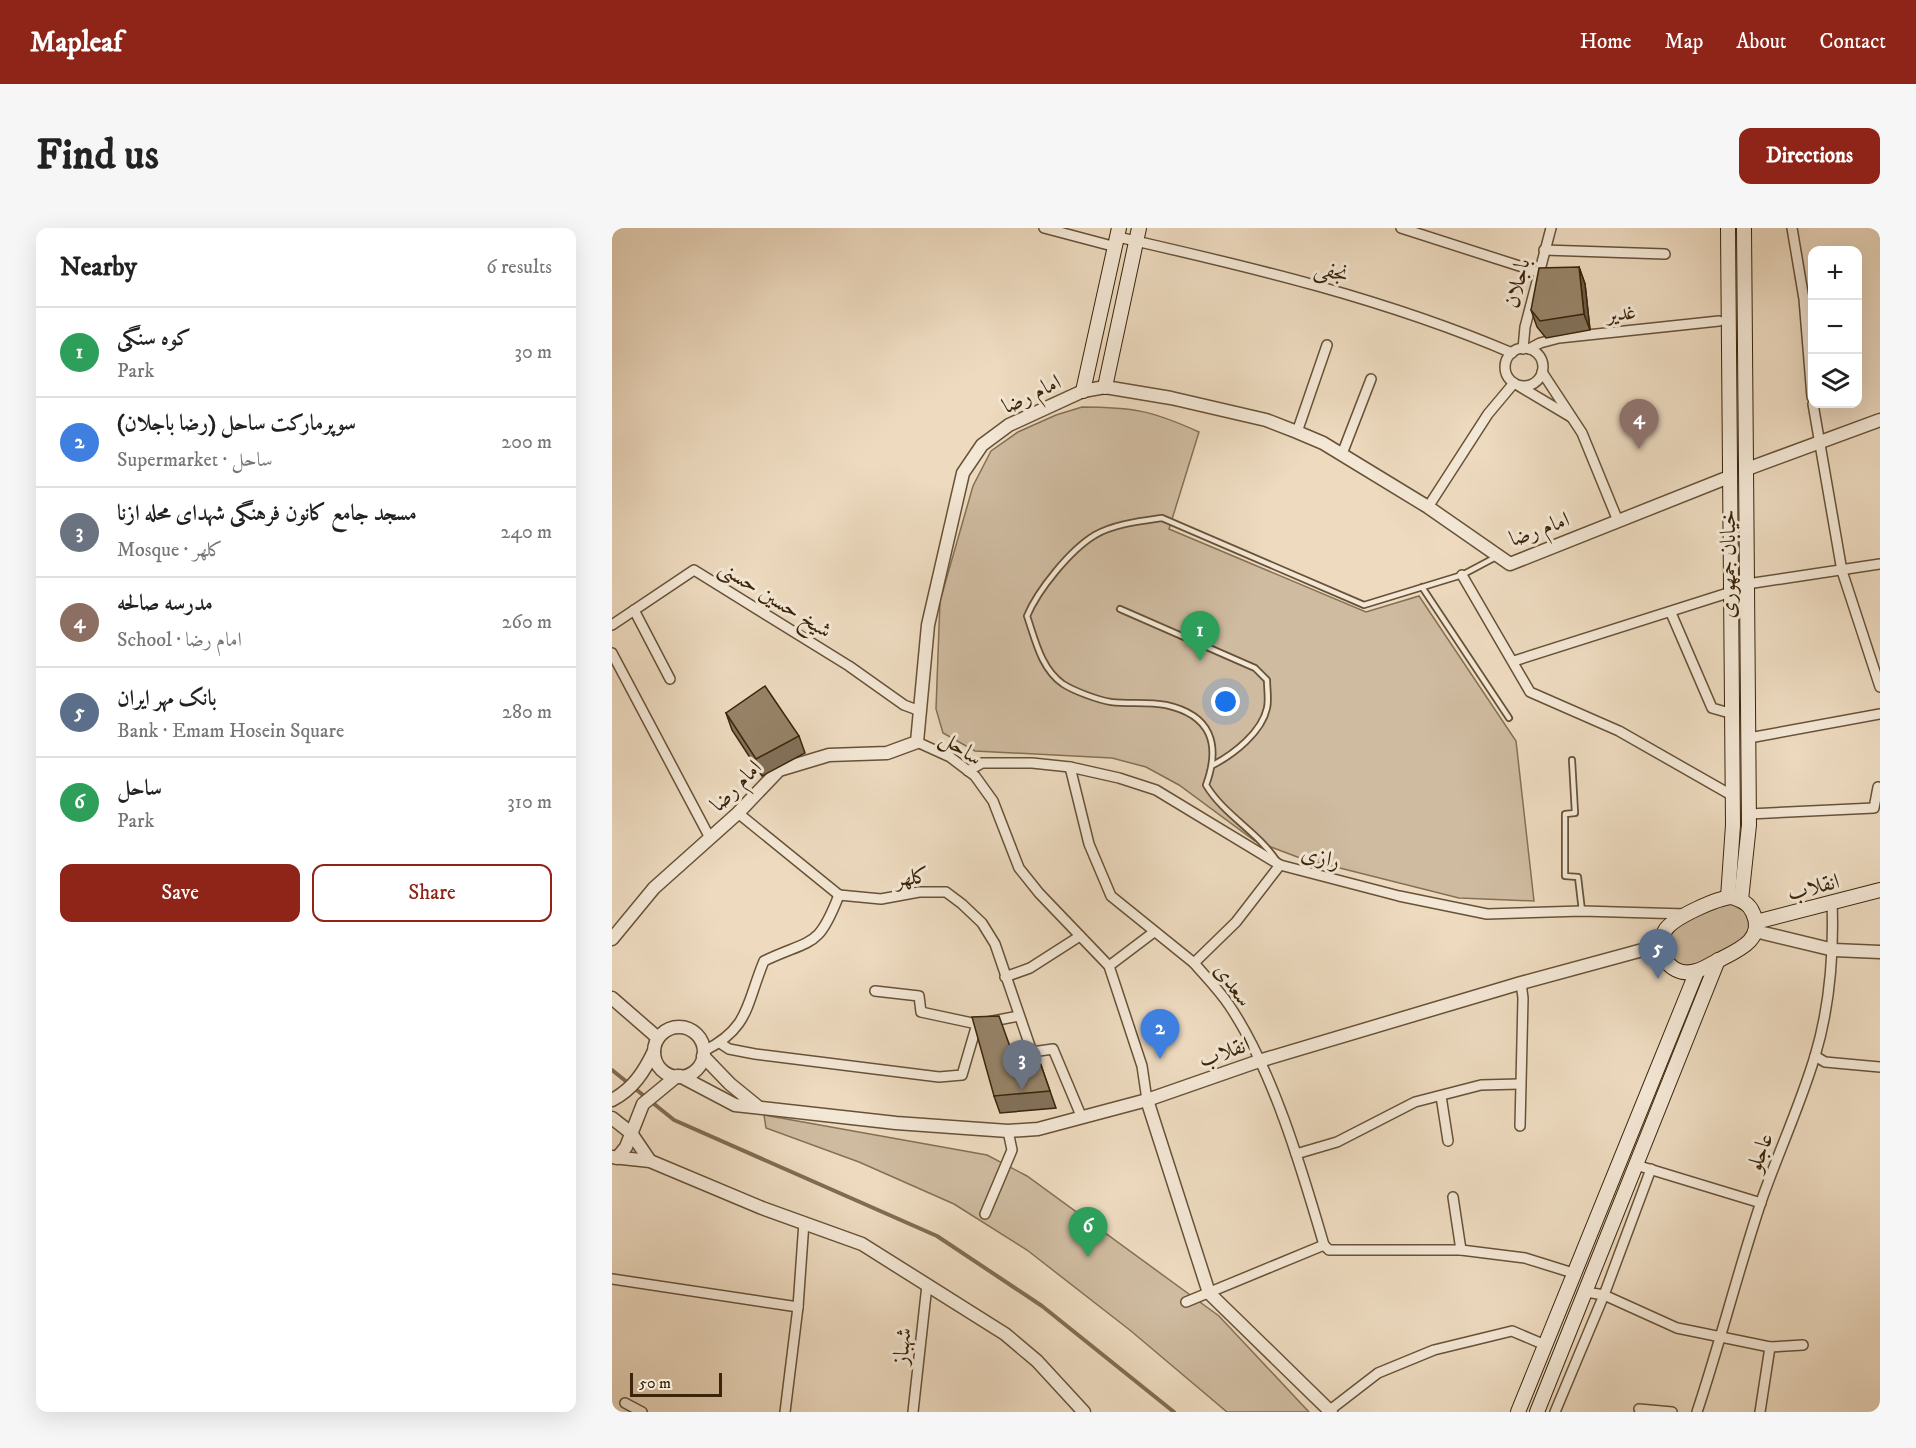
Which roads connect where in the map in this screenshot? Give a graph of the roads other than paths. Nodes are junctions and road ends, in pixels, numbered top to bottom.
1 (1044, 228) edge
2 (1401, 228) edge
3 (1551, 228) edge
4 (1728, 228) edge
5 (1744, 228) edge
6 (1792, 228) edge
7 (1138, 235) edge
8 (1118, 237) edge
9 (1545, 250) junction
10 (1665, 254) dead end
11 (1538, 272) junction
12 (1719, 321) dead end
13 (1327, 345) dead end
14 (1526, 349) junction
15 (1512, 353) junction
16 (1808, 354) edge
17 (1542, 372) junction
18 (1371, 379) dead end
19 (1516, 384) junction
20 (1105, 387) junction
21 (1083, 391) junction
22 (1814, 408) edge
23 (1574, 420) junction
24 (1880, 420) edge
25 (1297, 432) junction
26 (1818, 443) junction
27 (1342, 454) junction
28 (1747, 469) junction
29 (1729, 477) junction
30 (1428, 507) junction
31 (1618, 521) junction
32 (1499, 556) junction
33 (1880, 564) edge
34 (1842, 571) junction
35 (1462, 575) junction
36 (1747, 584) junction
37 (1422, 587) junction
38 (1731, 592) junction
39 (1120, 609) dead end
40 (634, 610) junction
41 (1671, 613) junction
42 (612, 625) edge
43 (612, 653) edge
44 (1514, 661) junction
45 (670, 679) dead end
46 (1880, 687) edge
47 (920, 711) junction
48 (1733, 714) junction
49 (1880, 714) edge
50 (1509, 718) dead end
51 (1749, 738) junction
52 (917, 742) junction
53 (1572, 760) dead end
54 (1213, 765) junction
55 (1070, 767) junction
56 (968, 771) junction
57 (1878, 787) dead end
58 (1733, 796) junction
59 (738, 813) junction
60 (1749, 814) junction
61 (710, 838) junction
62 (1280, 865) junction
63 (1880, 890) edge
64 (839, 894) junction
65 (1734, 899) junction
66 (1832, 902) junction
67 (1582, 911) junction
68 (1689, 914) junction
69 (1756, 926) junction
70 (1154, 932) junction
71 (1080, 936) junction
72 (612, 939) edge
73 (1661, 945) junction
74 (1834, 950) junction
75 (1880, 952) edge
76 (1718, 960) junction
77 (1194, 963) junction
78 (1109, 966) junction
79 (1697, 971) junction
80 (1005, 977) junction
81 (1521, 983) junction
82 (875, 991) dead end
83 (612, 998) edge
84 (1019, 1016) junction
85 (977, 1024) junction
86 (720, 1043) junction
87 (654, 1050) junction
88 (704, 1053) junction
89 (1815, 1056) junction
90 (1259, 1061) junction
91 (1880, 1067) edge
92 (676, 1079) junction
93 (1519, 1084) junction
94 (1441, 1096) junction
95 (612, 1100) edge
96 (1147, 1100) junction
97 (758, 1106) junction
98 (612, 1118) edge
99 (1082, 1118) junction
100 (1520, 1126) dead end
101 (631, 1130) junction
102 (1008, 1131) junction
103 (1448, 1141) dead end
104 (1296, 1154) junction
105 (615, 1158) edge
106 (651, 1161) junction
107 (1636, 1165) junction
108 (1651, 1169) junction
109 (1453, 1197) dead end
110 (1761, 1203) junction
111 (985, 1214) dead end
112 (804, 1222) junction
113 (1324, 1245) junction
114 (1461, 1250) junction
115 (612, 1279) edge
116 (1571, 1279) junction
117 (927, 1285) junction
118 (1586, 1292) junction
119 (1209, 1293) junction
120 (1604, 1295) junction
121 (1186, 1302) dead end
122 (798, 1307) junction
123 (1722, 1336) junction
124 (1545, 1345) junction
125 (1803, 1345) dead end
126 (1770, 1347) junction
127 (625, 1403) dead end
128 (1639, 1409) dead end
129 (1330, 1411) edge
130 (642, 1412) edge
131 (785, 1412) edge
132 (913, 1412) edge
133 (1084, 1412) edge
134 (1518, 1412) edge
135 (1537, 1412) edge
136 (1555, 1412) edge
137 (1672, 1412) edge
138 (1697, 1412) edge
139 (1760, 1412) edge

1 - 8 street, نجفی
2 - 11 street
3 - 9 street, باجلان
4 - 29 main road, خیابان جمهوری
5 - 28 main road, خیابان جمهوری
6 - 16 street
7 - 8 street, نجفی
7 - 15 street, نجفی
7 - 20 main road
8 - 21 main road
9 - 10 street
9 - 11 street, باجلان
11 - 14 street, باجلان
12 - 14 street, غدیر
13 - 25 street
14 - 15 street
14 - 17 street
15 - 19 street
17 - 19 street
17 - 23 street
18 - 27 street
19 - 23 street
19 - 30 street
20 - 21 street, امام رضا
20 - 25 street, امام رضا
21 - 47 street, امام رضا
22 - 26 street
23 - 31 street
24 - 26 street
25 - 27 street, امام رضا
26 - 28 street
26 - 34 street
27 - 30 street, امام رضا
28 - 29 main road
28 - 36 main road, خیابان جمهوری
29 - 31 street, امام رضا
29 - 38 main road, خیابان جمهوری
30 - 32 street, امام رضا
31 - 32 street, امام رضا
32 - 35 lane
33 - 34 street
34 - 36 street
34 - 46 street
35 - 37 lane
35 - 44 street
36 - 51 main road, خیابان جمهوری
37 - 50 lane
37 - 54 lane
38 - 41 street
38 - 48 main road, خیابان جمهوری
39 - 54 lane
40 - 42 street, شیخ حسین حسنی
40 - 45 street
40 - 47 street, شیخ حسین حسنی
41 - 44 street
41 - 48 street
43 - 61 street
44 - 58 street
47 - 52 street, امام رضا
48 - 58 main road, خیابان جمهوری
49 - 51 street
51 - 60 main road, خیابان جمهوری
52 - 56 street, ساحل
52 - 59 street, امام رضا
53 - 67 lane
54 - 62 lane
55 - 56 street, رازی
55 - 62 street, رازی
55 - 70 street, سعدی
56 - 71 street, ساحل
57 - 60 street
58 - 65 main road, خیابان جمهوری
59 - 61 street, امام رضا
59 - 64 street
60 - 65 main road, خیابان جمهوری
61 - 72 street, امام رضا
62 - 67 street, رازی
62 - 77 street
63 - 66 main road, انقلاب
64 - 80 street, کلهر
64 - 86 street
65 - 68 main road
65 - 69 main road
66 - 69 main road, انقلاب
66 - 74 street, عاجلو
67 - 68 street, رازی
68 - 73 main road
69 - 74 street
69 - 76 main road
70 - 77 street, سعدی
70 - 78 street
71 - 78 street, ساحل
71 - 80 street
73 - 79 main road
73 - 81 street, انقلاب
74 - 75 street
74 - 89 street, عاجلو
76 - 79 main road
76 - 107 main road
77 - 90 street, سعدی
78 - 96 street, ساحل
79 - 116 main road
80 - 84 street, کلهر
81 - 90 street, انقلاب
81 - 93 street
82 - 85 street
83 - 87 street
84 - 85 street
84 - 99 street, کلهر
85 - 86 street
86 - 88 street
87 - 88 street
87 - 92 street
87 - 95 street
88 - 92 street
88 - 97 street
89 - 91 street
89 - 110 street, عاجلو
90 - 96 street, انقلاب
90 - 104 street, سعدی
92 - 97 street, انقلاب
92 - 101 street
93 - 94 street
93 - 100 street
94 - 103 street
94 - 104 street
96 - 99 street, انقلاب
96 - 119 street
97 - 102 street, انقلاب
98 - 101 street
99 - 102 street, انقلاب
101 - 105 street
101 - 106 street
102 - 111 street
104 - 113 street, سعدی
105 - 106 street
106 - 112 street
107 - 108 street
107 - 118 main road
108 - 110 street
108 - 120 street
109 - 114 street
110 - 123 street, عاجلو
112 - 117 street
112 - 122 street
113 - 114 street
113 - 119 street
114 - 116 street
115 - 122 street
116 - 118 main road
116 - 124 main road
117 - 132 street, شهباز
117 - 133 street
118 - 120 street
118 - 135 main road
119 - 121 street
119 - 129 street
120 - 123 street
120 - 136 street
122 - 131 street
123 - 126 street
123 - 138 street, عاجلو
124 - 129 street
124 - 134 main road
125 - 126 street
126 - 139 street
127 - 130 street
128 - 137 street

